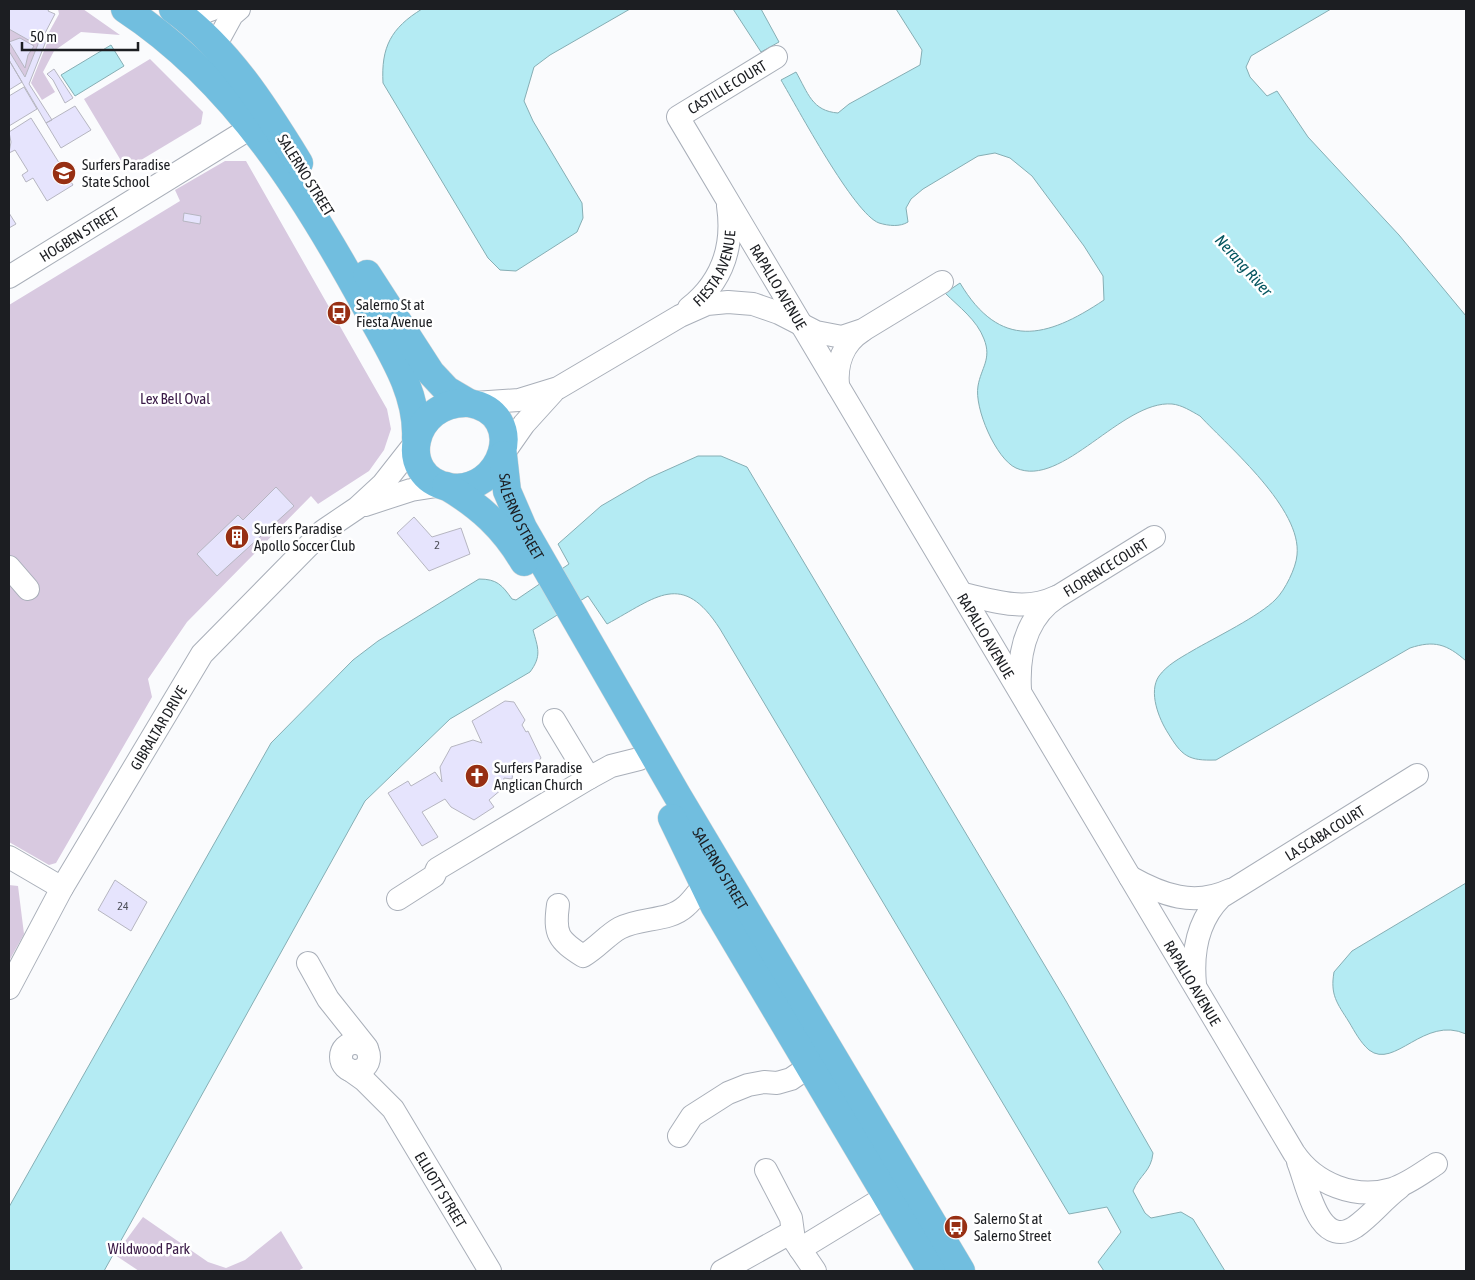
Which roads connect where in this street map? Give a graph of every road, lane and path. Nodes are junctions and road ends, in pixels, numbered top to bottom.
1 (127, 9) edge
2 (213, 9) edge
3 (238, 9) edge
4 (179, 14) edge
5 (224, 55) junction
6 (776, 57) dead end
7 (678, 117) joint
8 (252, 126) junction
9 (728, 203) junction
10 (9, 278) edge
11 (942, 282) dead end
12 (672, 321) junction
13 (802, 326) junction
14 (863, 330) junction
15 (838, 386) junction
16 (558, 388) junction
17 (471, 403) junction
18 (416, 440) junction
19 (503, 454) junction
20 (444, 486) junction
21 (357, 508) junction
22 (1154, 537) dead end
23 (9, 567) edge
24 (544, 579) junction
25 (28, 589) dead end
26 (963, 594) junction
27 (1057, 596) junction
28 (1020, 691) junction
29 (554, 720) dead end
30 (646, 755) junction
31 (1418, 775) dead end
32 (589, 778) junction
33 (9, 857) edge
34 (1129, 876) junction
35 (704, 885) junction
36 (62, 888) junction
37 (1232, 890) junction
38 (398, 899) dead end
39 (558, 905) dead end
40 (308, 963) dead end
41 (9, 988) edge
42 (1196, 988) junction
43 (328, 999) junction
44 (367, 1049) junction
45 (345, 1064) junction
46 (810, 1066) junction
47 (393, 1109) junction
48 (679, 1136) dead end
49 (1294, 1153) junction
50 (1436, 1164) dead end
51 (766, 1170) dead end
52 (1405, 1183) junction
53 (890, 1201) junction
54 (803, 1253) edge
55 (490, 1271) edge
56 (722, 1271) edge
57 (931, 1271) edge
58 (961, 1271) edge

1 - 8 main road, SALERNO STREET
2 - 4 street
3 - 5 street
4 - 5 main road, SALERNO STREET
5 - 17 main road, SALERNO STREET
6 - 7 street, CASTILLE COURT
7 - 9 street, RAPALLO AVENUE
8 - 10 street, HOGBEN STREET
8 - 18 main road, SALERNO STREET
9 - 12 street, FIESTA AVENUE
9 - 13 street, RAPALLO AVENUE
11 - 14 street
12 - 13 street, FIESTA AVENUE
12 - 16 street, FIESTA AVENUE
13 - 14 street, FIESTA AVENUE
13 - 15 street, RAPALLO AVENUE
14 - 15 street
15 - 26 street, RAPALLO AVENUE
16 - 17 street, FIESTA AVENUE
16 - 19 street, FIESTA AVENUE
17 - 18 main road
17 - 19 main road
18 - 20 main road
18 - 21 street, GIBRALTAR DRIVE
19 - 20 main road
19 - 24 main road, SALERNO STREET
20 - 21 street, GIBRALTAR DRIVE
20 - 24 main road, SALERNO STREET
21 - 36 street, GIBRALTAR DRIVE
22 - 27 street, FLORENCE COURT
23 - 25 street
24 - 30 main road, SALERNO STREET
26 - 27 street, FLORENCE COURT
26 - 28 street, RAPALLO AVENUE
27 - 28 street, FLORENCE COURT
28 - 34 street, RAPALLO AVENUE
29 - 32 street
30 - 32 street
30 - 35 main road, SALERNO STREET
30 - 58 main road, SALERNO STREET
31 - 37 street, LA SCABA COURT
32 - 38 street
33 - 36 street
34 - 37 street, LA SCABA COURT
34 - 42 street, RAPALLO AVENUE
35 - 39 street
35 - 46 main road, SALERNO STREET
36 - 41 street, GIBRALTAR DRIVE
37 - 42 street, LA SCABA COURT
40 - 43 street, ELLIOTT STREET
42 - 49 street, RAPALLO AVENUE
43 - 44 street, ELLIOTT STREET
43 - 45 street, ELLIOTT STREET
44 - 45 street
44 - 47 street, ELLIOTT STREET
45 - 47 street, ELLIOTT STREET
46 - 48 street
46 - 53 main road, SALERNO STREET
47 - 55 street, ELLIOTT STREET
49 - 52 street, RAPALLO AVENUE
49 - 52 street, RAPALLO AVENUE
50 - 52 street, RAPALLO AVENUE
51 - 54 street
53 - 54 street
53 - 57 main road, SALERNO STREET
54 - 56 street

